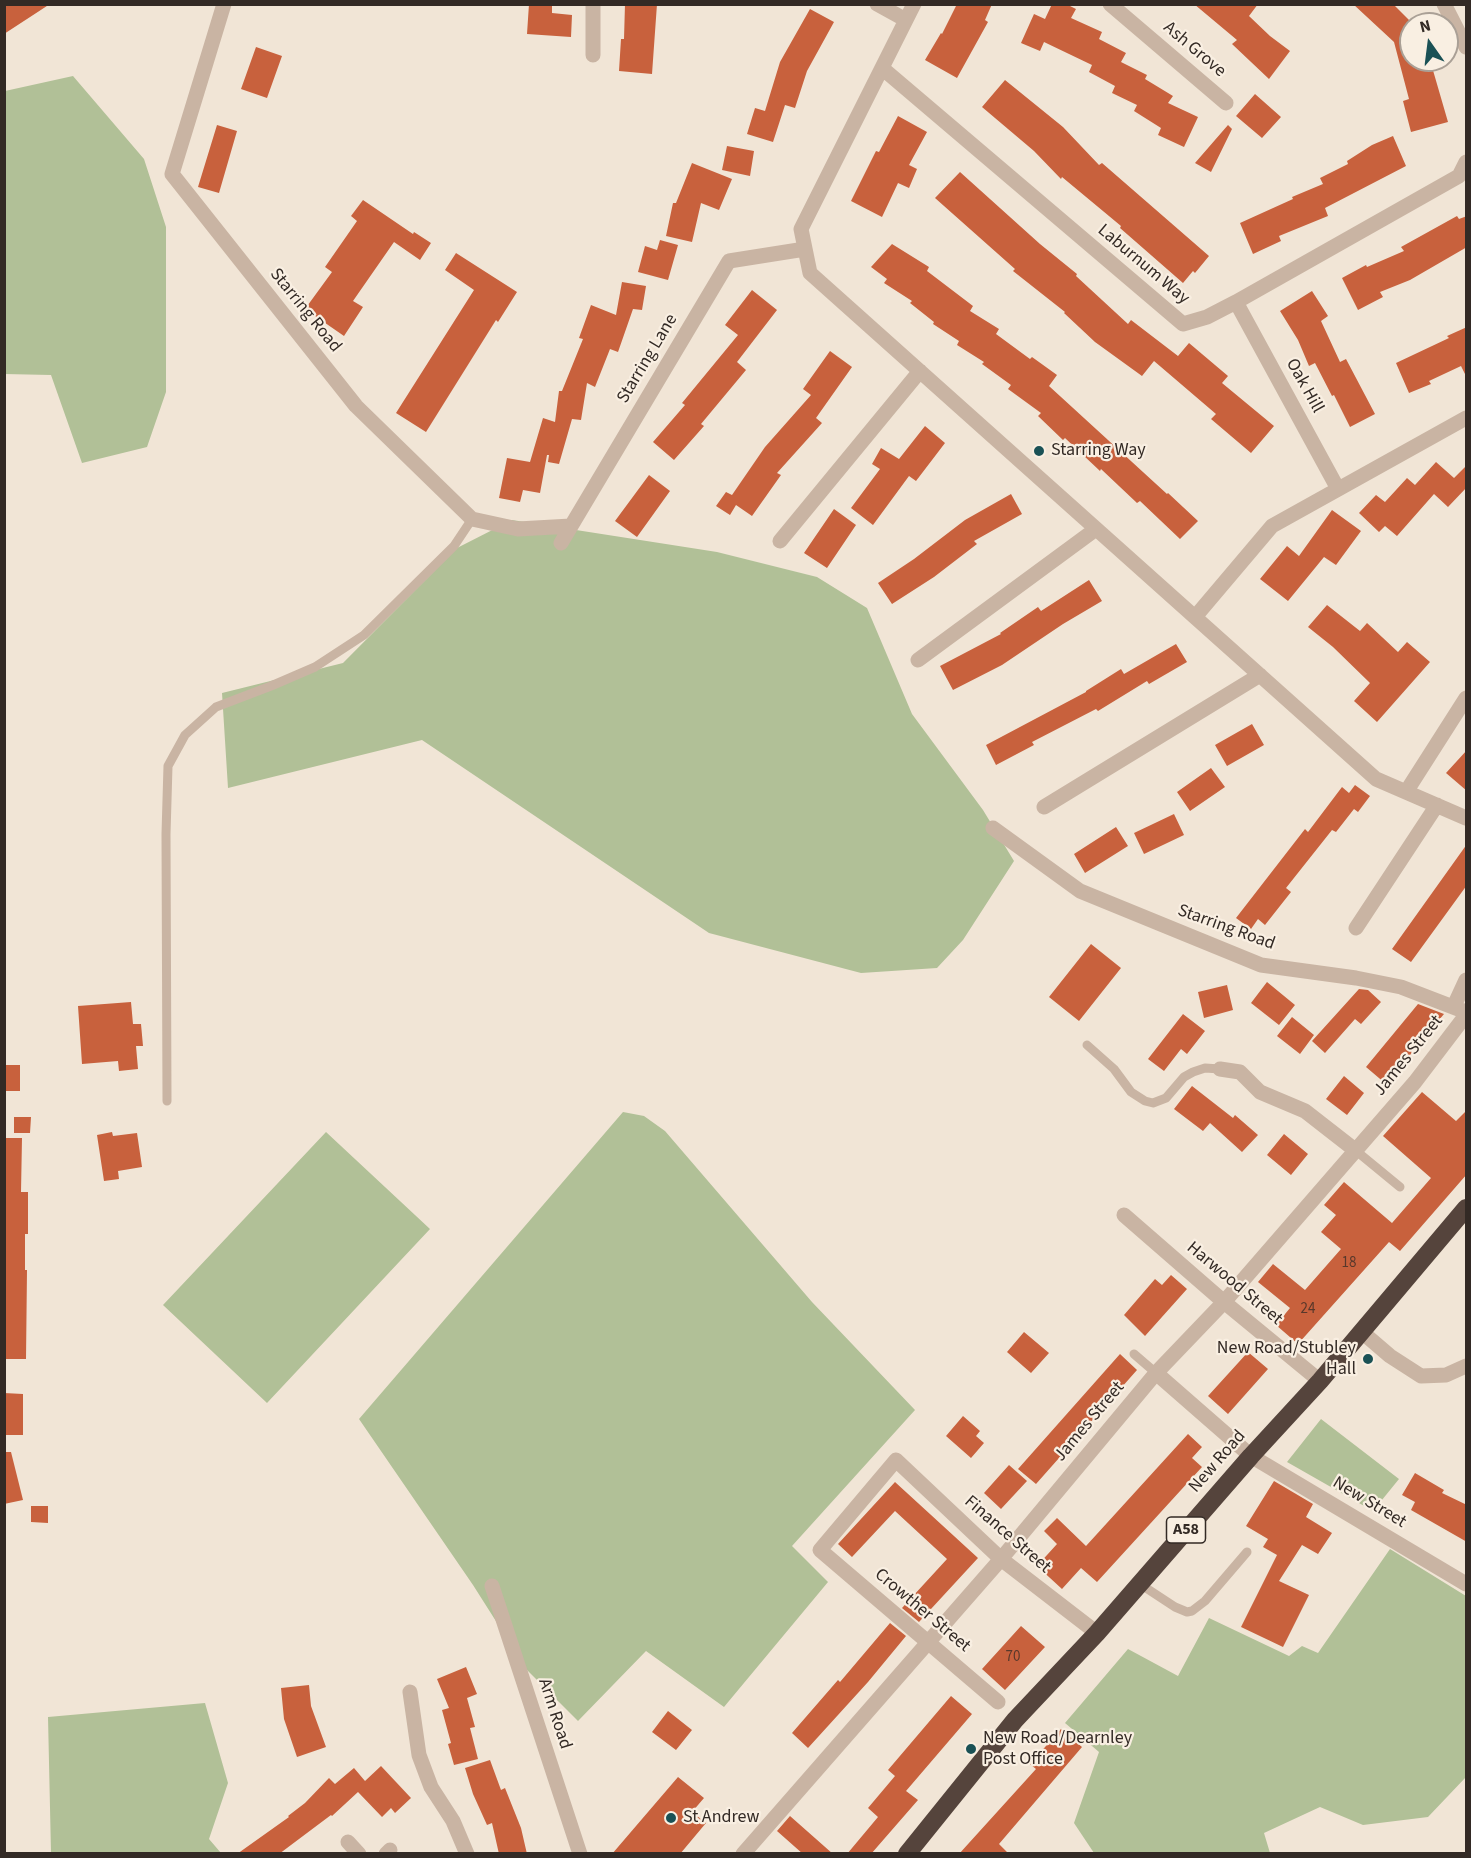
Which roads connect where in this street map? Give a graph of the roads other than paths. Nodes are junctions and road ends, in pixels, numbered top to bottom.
1 (224, 4) edge
2 (592, 4) edge
3 (877, 4) edge
4 (914, 4) edge
5 (1110, 4) edge
6 (1444, 4) edge
7 (906, 20) junction
8 (1467, 47) edge
9 (593, 55) dead end
10 (882, 68) junction
11 (1226, 103) dead end
12 (1467, 162) edge
13 (805, 249) junction
14 (1236, 302) junction
15 (920, 371) junction
16 (1467, 418) edge
17 (1338, 489) junction
18 (472, 519) junction
19 (571, 526) junction
20 (1096, 529) junction
21 (780, 541) dead end
22 (561, 543) dead end
23 (1195, 617) junction
24 (918, 660) dead end
25 (1260, 675) junction
26 (1467, 699) edge
27 (1406, 792) junction
28 (1437, 805) junction
29 (1044, 807) dead end
30 (1467, 818) edge
31 (993, 828) dead end
32 (1356, 928) dead end
33 (1467, 980) edge
34 (1462, 1011) edge
35 (1087, 1045) dead end
36 (1220, 1068) joint
37 (167, 1101) dead end
38 (1355, 1150) junction
39 (1400, 1187) dead end
40 (1467, 1208) edge
41 (1124, 1215) dead end
42 (1224, 1302) junction
43 (1362, 1332) junction
44 (1134, 1354) dead end
45 (1467, 1366) edge
46 (1156, 1373) junction
47 (1320, 1381) junction
48 (1251, 1456) junction
49 (820, 1550) joint
50 (1247, 1552) dead end
51 (1001, 1559) junction
52 (1140, 1584) junction
53 (1467, 1584) edge
54 (492, 1587) dead end
55 (1097, 1633) junction
56 (929, 1642) junction
57 (410, 1692) dead end
58 (998, 1702) dead end
59 (348, 1842) dead end
60 (359, 1854) edge
61 (467, 1854) edge
62 (580, 1854) edge
63 (743, 1854) edge
64 (907, 1854) edge

1 - 18 street, Starring Road
2 - 9 street
3 - 7 street
4 - 7 street
5 - 11 street, Ash Grove
6 - 8 street
7 - 10 street
10 - 13 street
10 - 14 street, Laburnum Way
12 - 14 street, Laburnum Way
13 - 15 street
13 - 19 street, Starring Lane
14 - 17 street, Oak Hill
15 - 20 street
15 - 21 street
16 - 17 street
17 - 23 street
18 - 19 street
18 - 37 lane
19 - 22 street, Starring Lane
20 - 23 street
20 - 24 street
23 - 25 street
25 - 27 street
25 - 29 street
26 - 27 street
27 - 28 street
28 - 30 street
28 - 32 street
31 - 34 street, Starring Road
33 - 34 street, James Street
34 - 38 street, James Street
35 - 36 lane
36 - 38 street
38 - 39 lane
38 - 42 street, James Street
40 - 43 highway, New Road / A58
41 - 42 street, Harwood Street
42 - 46 street, James Street
42 - 47 street, Harwood Street
43 - 45 street
43 - 47 highway, New Road / A58
44 - 46 lane
46 - 48 street, New Street
46 - 51 street, James Street
47 - 48 highway, New Road / A58
48 - 52 highway, New Road / A58
48 - 53 street, New Street
49 - 51 street, Finance Street
49 - 56 street, Crowther Street
50 - 52 lane
51 - 55 street, Finance Street
51 - 56 street, James Street
52 - 55 highway, New Road / A58
54 - 62 street, Arm Road
55 - 64 highway, New Road / A58
56 - 58 street, Crowther Street
56 - 63 street, James Street
57 - 61 street
59 - 60 street

